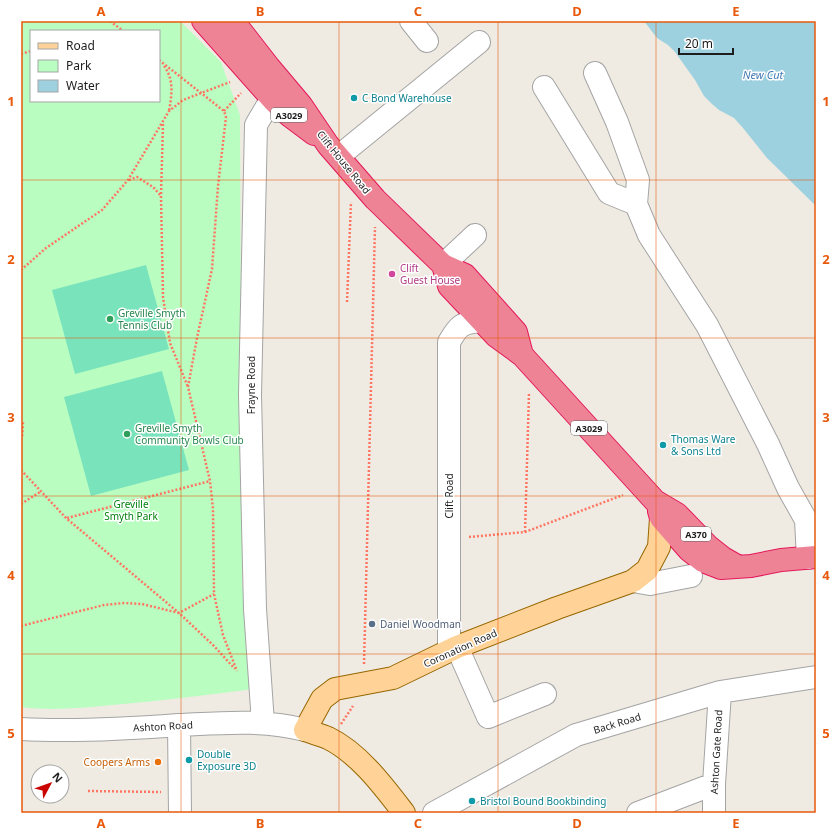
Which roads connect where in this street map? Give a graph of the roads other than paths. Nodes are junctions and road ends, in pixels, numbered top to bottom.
1 (203, 21) edge
2 (217, 21) edge
3 (411, 21) edge
4 (235, 26) edge
5 (427, 41) dead end
6 (479, 42) dead end
7 (237, 58) junction
8 (595, 73) dead end
9 (544, 87) dead end
10 (274, 101) junction
11 (333, 151) junction
12 (636, 204) junction
13 (475, 235) dead end
14 (443, 265) junction
15 (449, 316) dead end
16 (481, 321) junction
17 (449, 342) junction
18 (526, 359) junction
19 (653, 502) junction
20 (812, 557) edge
21 (691, 576) dead end
22 (633, 581) junction
23 (453, 649) junction
24 (816, 677) edge
25 (720, 692) junction
26 (545, 694) dead end
27 (263, 723) junction
28 (178, 725) junction
29 (21, 729) edge
30 (305, 730) junction
31 (714, 784) junction
32 (180, 813) edge
33 (404, 813) edge
34 (434, 813) edge
35 (638, 813) edge
36 (714, 813) edge

1 - 7 highway
2 - 7 highway, A3029
3 - 5 street
4 - 11 highway, Clift House Road / A3029
6 - 11 street
7 - 10 highway, A3029
8 - 12 street
9 - 12 street
10 - 11 highway, A3029
10 - 27 street, Frayne Road
11 - 14 highway, Clift House Road / A3029
12 - 20 street
13 - 14 street
14 - 16 highway, Clift House Road / A3029
14 - 18 highway, Clift House Road / A3029
15 - 17 street, Clift Road
16 - 17 street
16 - 18 highway, Clift House Road / A3029
17 - 23 street, Clift Road
18 - 19 highway, Clift House Road / A3029
19 - 20 highway, A370
19 - 22 main road, Coronation Road
21 - 22 street, Coronation Road
22 - 23 main road, Coronation Road
23 - 26 street
23 - 30 main road, Coronation Road
24 - 25 street, Back Road
25 - 31 street, Ashton Gate Road
25 - 34 street, Back Road
27 - 28 street, Ashton Road
27 - 30 street, Ashton Road
28 - 29 street, Ashton Road
28 - 32 street
30 - 33 main road
31 - 35 street
31 - 36 street, Ashton Gate Road

